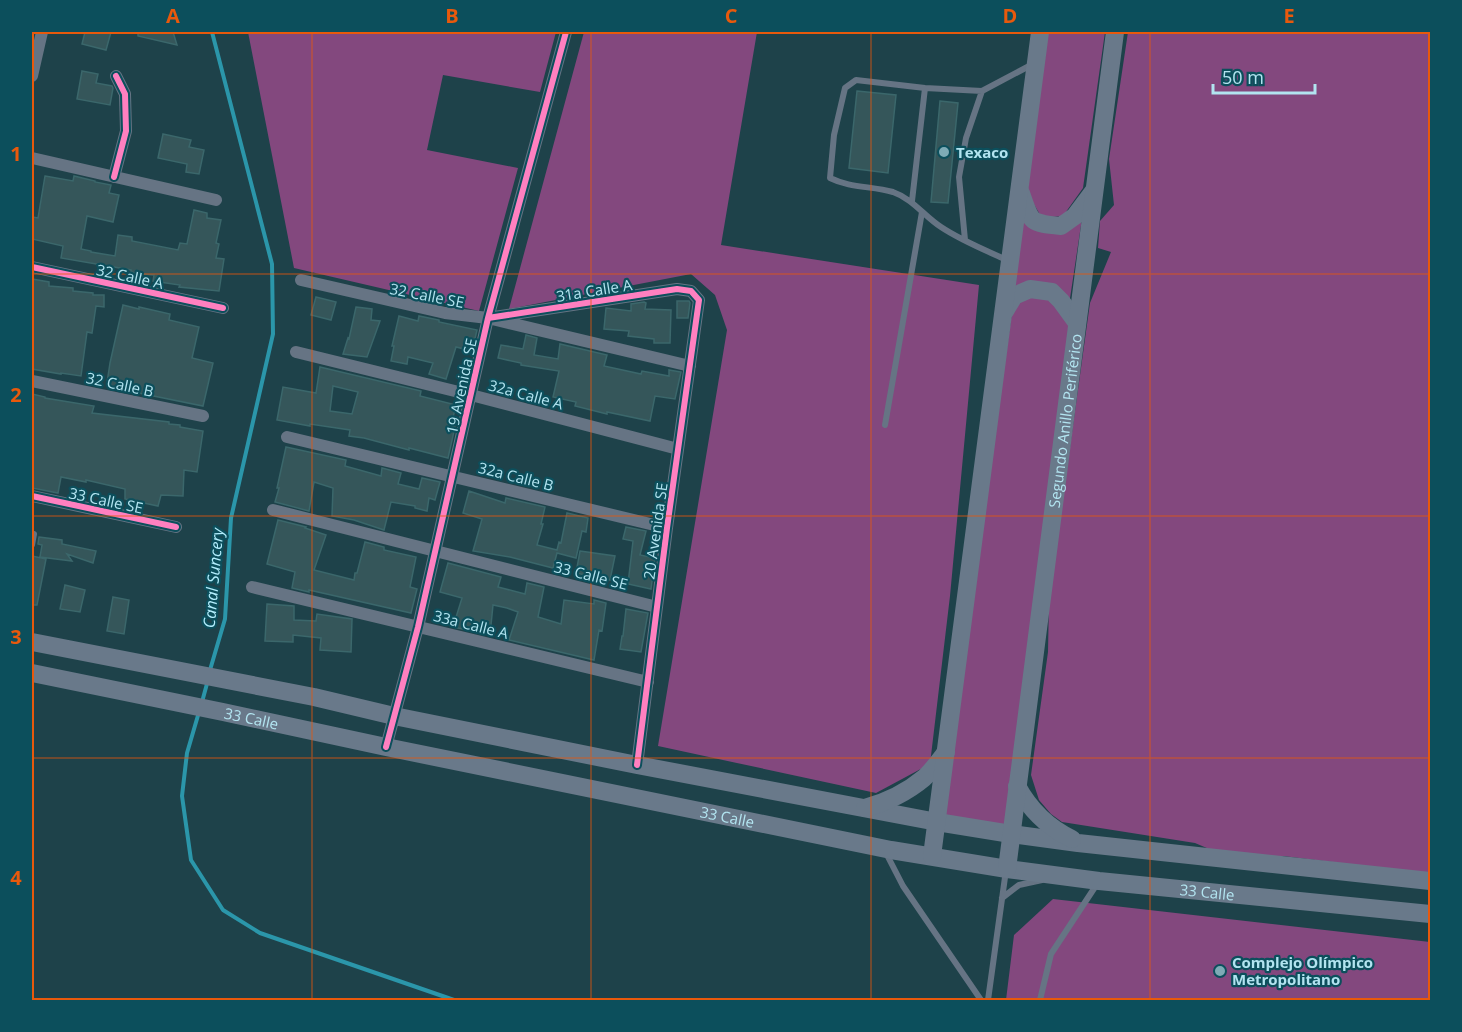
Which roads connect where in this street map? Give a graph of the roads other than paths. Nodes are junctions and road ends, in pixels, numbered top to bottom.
1 (42, 32) edge
2 (566, 32) edge
3 (1040, 32) edge
4 (1115, 32) edge
5 (1036, 63) junction
6 (32, 76) edge
7 (116, 76) dead end
8 (925, 88) junction
9 (981, 91) junction
10 (32, 158) edge
11 (114, 177) junction
12 (1020, 188) junction
13 (1094, 191) junction
14 (216, 200) dead end
15 (912, 201) junction
16 (922, 212) junction
17 (964, 240) junction
18 (1010, 261) junction
19 (32, 267) edge
20 (301, 280) dead end
21 (699, 300) joint
22 (223, 308) dead end
23 (1003, 314) junction
24 (488, 318) junction
25 (1077, 323) junction
26 (296, 352) dead end
27 (690, 366) junction
28 (32, 381) edge
29 (471, 395) junction
30 (203, 416) dead end
31 (885, 424) dead end
32 (286, 437) dead end
33 (678, 449) junction
34 (453, 476) junction
35 (32, 496) edge
36 (273, 510) dead end
37 (176, 527) dead end
38 (667, 528) junction
39 (34, 534) dead end
40 (32, 545) edge
41 (436, 552) junction
42 (252, 587) dead end
43 (657, 607) junction
44 (418, 627) junction
45 (32, 642) edge
46 (32, 673) edge
47 (648, 682) junction
48 (394, 716) junction
49 (386, 747) junction
50 (946, 753) junction
51 (637, 765) junction
52 (1017, 786) junction
53 (864, 809) junction
54 (937, 822) junction
55 (1011, 834) junction
56 (1078, 843) junction
57 (883, 847) junction
58 (932, 856) junction
59 (1006, 869) junction
60 (1063, 876) junction
61 (1099, 881) junction
62 (1431, 881) edge
63 (1002, 898) junction
64 (1431, 914) edge
65 (981, 1000) edge
66 (988, 1000) edge
67 (1040, 1000) edge

1 - 6 street
2 - 24 street, 19 Avenida SE
3 - 5 main road
4 - 13 main road, Segundo Anillo Periférico
5 - 9 lane
5 - 12 main road
7 - 11 street
8 - 9 lane
8 - 15 lane
8 - 15 lane
9 - 17 lane
10 - 11 street
11 - 14 street
12 - 13 main road
12 - 18 main road
13 - 25 main road, Segundo Anillo Periférico
15 - 16 lane
16 - 17 lane
16 - 31 lane
17 - 18 lane
18 - 23 main road
19 - 22 street, 32 Calle A
20 - 24 street, 32 Calle SE
21 - 24 street, 31a Calle A
21 - 27 street, 20 Avenida SE
23 - 25 main road
23 - 50 main road
24 - 27 street, 32 Calle SE
24 - 29 street, 19 Avenida SE
25 - 52 main road, Segundo Anillo Periférico
26 - 29 street, 32a Calle A
27 - 33 street, 20 Avenida SE
28 - 30 street, 32 Calle B
29 - 33 street, 32a Calle A
29 - 34 street, 19 Avenida SE
32 - 34 street, 32a Calle B
33 - 38 street, 20 Avenida SE
34 - 38 street, 32a Calle B
34 - 41 street, 19 Avenida SE
35 - 37 street, 33 Calle SE
36 - 41 street, 33 Calle SE
38 - 43 street, 20 Avenida SE
39 - 40 lane
41 - 43 street, 33 Calle SE
41 - 44 street, 19 Avenida SE
42 - 44 street, 33a Calle A
43 - 47 street, 20 Avenida SE
44 - 47 street, 33a Calle A
44 - 48 street, 19 Avenida SE
45 - 48 main road
46 - 49 main road, 33 Calle
47 - 51 street, 20 Avenida SE
48 - 49 street, 19 Avenida SE
48 - 51 main road
49 - 57 main road, 33 Calle
50 - 53 main road
50 - 54 main road
51 - 53 main road
52 - 55 main road, Segundo Anillo Periférico
52 - 56 main road
53 - 54 main road
54 - 55 main road
54 - 58 main road
55 - 56 main road
55 - 59 main road, Segundo Anillo Periférico
56 - 62 main road
57 - 58 main road, 33 Calle
57 - 65 lane
58 - 59 main road, 33 Calle
59 - 60 main road, 33 Calle
59 - 63 lane
60 - 61 main road, 33 Calle
60 - 63 lane
61 - 64 main road, 33 Calle
61 - 67 lane
63 - 66 lane

